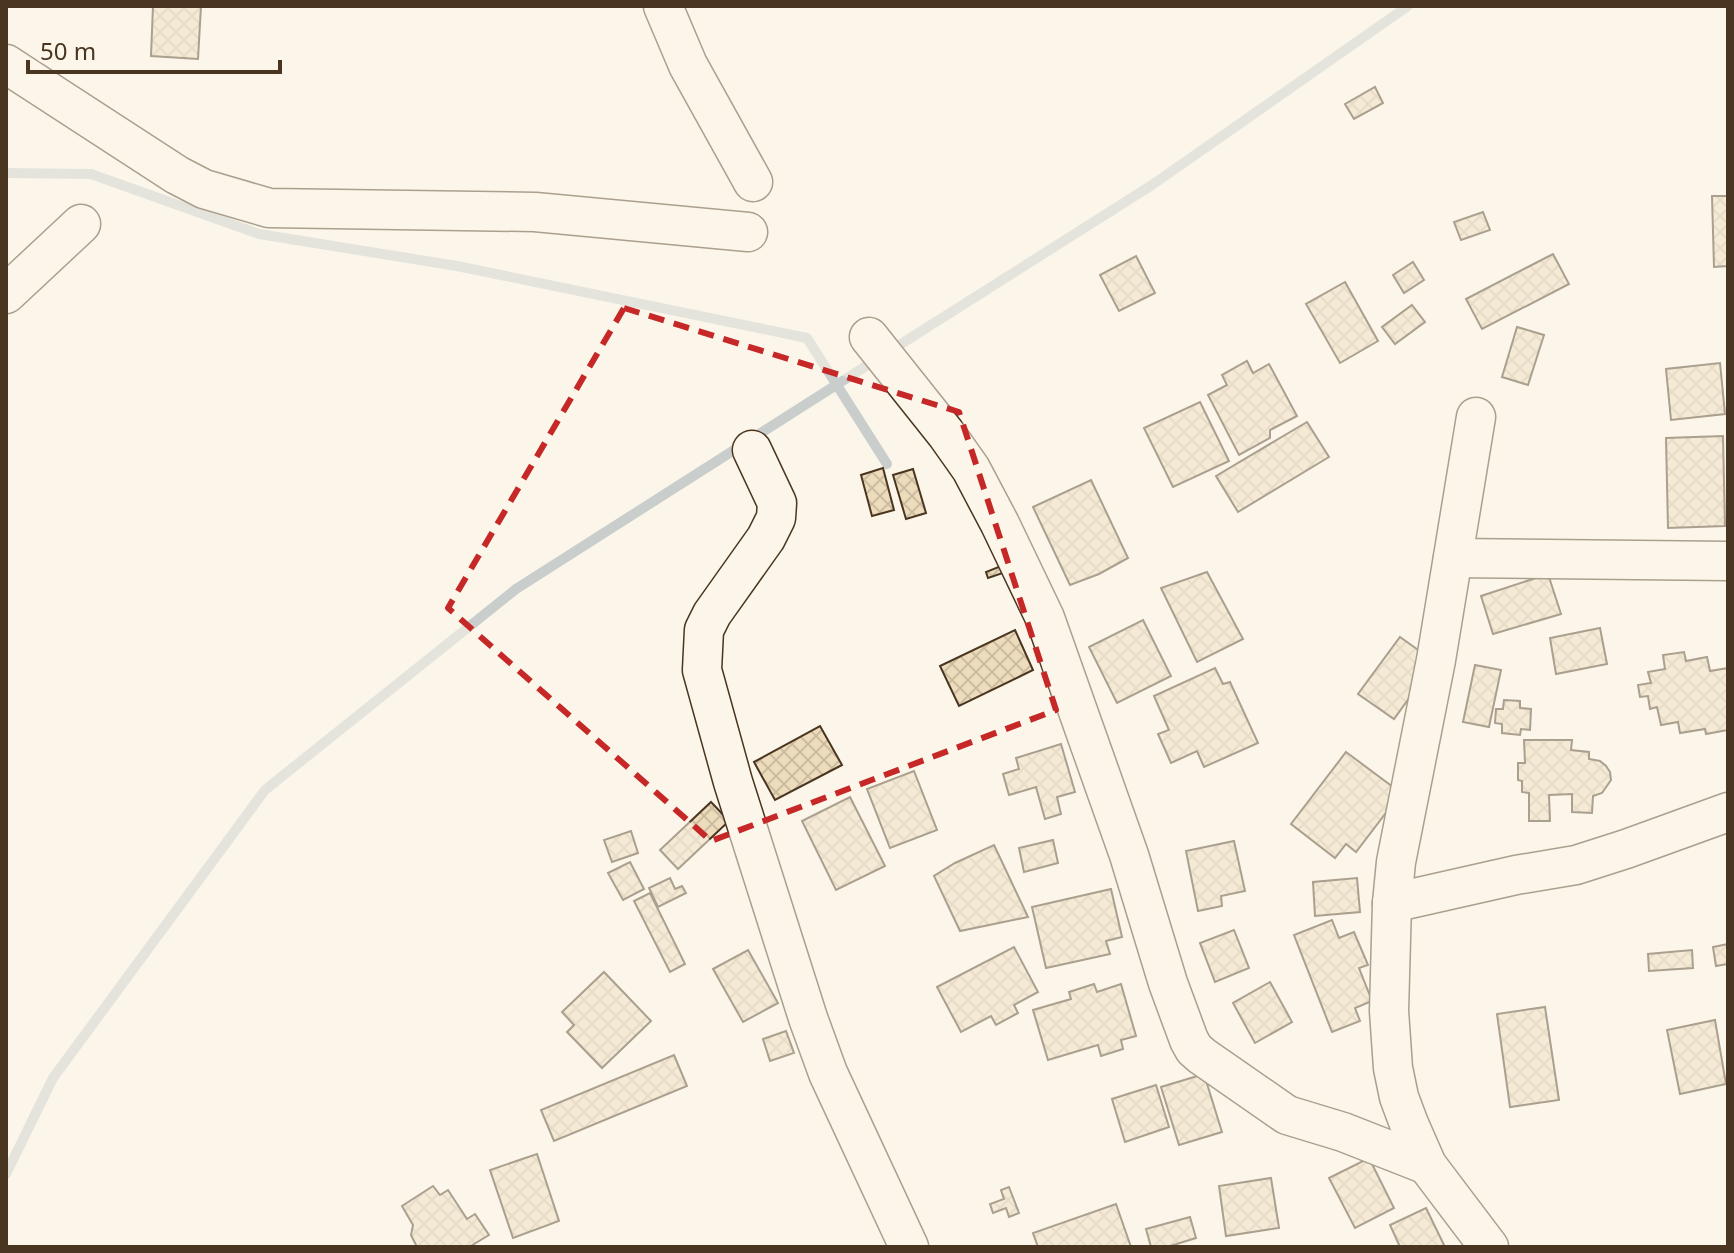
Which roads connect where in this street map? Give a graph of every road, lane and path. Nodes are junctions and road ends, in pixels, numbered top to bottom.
1 (663, 6) edge
2 (6, 64) edge
3 (753, 182) dead end
4 (81, 224) dead end
5 (748, 232) dead end
6 (6, 294) edge
7 (869, 337) dead end
8 (1476, 417) dead end
9 (752, 450) dead end
10 (1453, 558) junction
11 (1728, 561) edge
12 (1728, 812) edge
13 (1392, 903) junction
14 (1427, 1165) junction
15 (909, 1247) edge
16 (1489, 1247) edge

1 - 3 street
2 - 5 street
4 - 6 street
7 - 14 street
8 - 10 street
9 - 15 street
10 - 11 street
10 - 13 street
12 - 13 street
13 - 14 street
14 - 16 street

